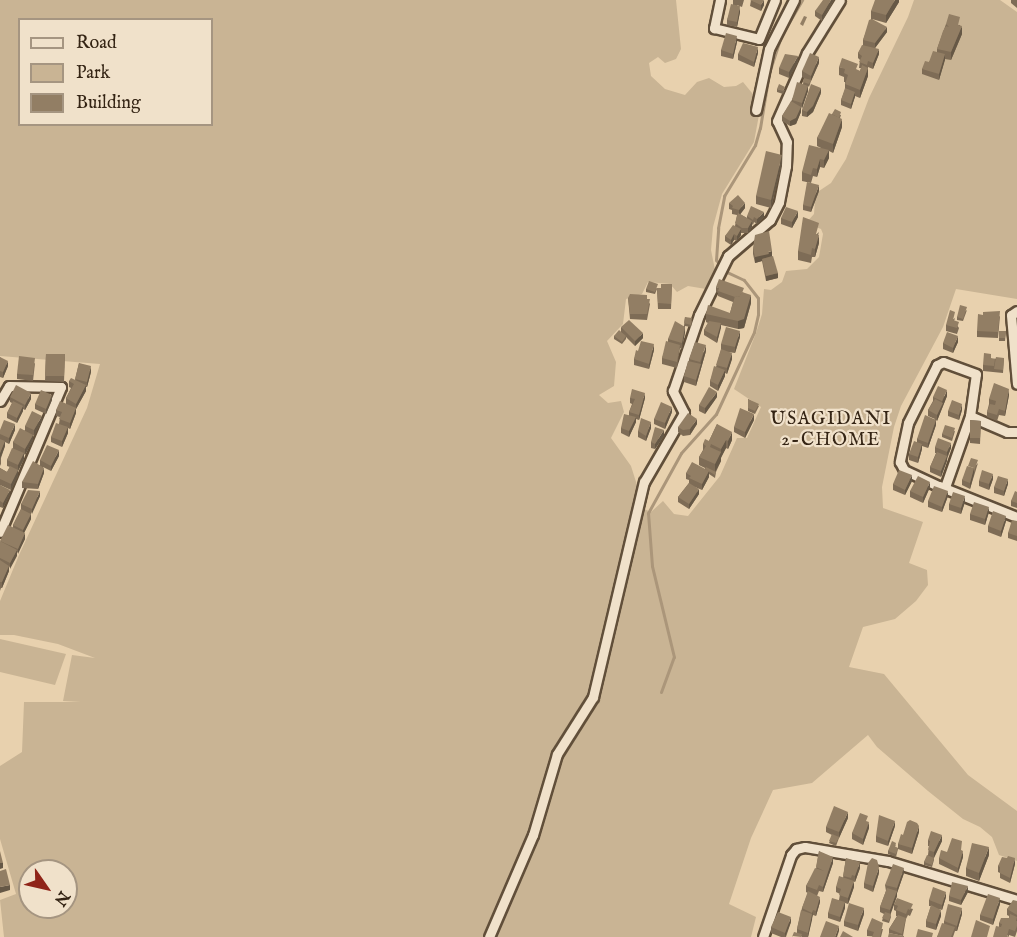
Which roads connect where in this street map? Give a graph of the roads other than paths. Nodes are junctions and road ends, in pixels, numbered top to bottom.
1 (720, 0) edge
2 (775, 0) edge
3 (794, 0) edge
4 (840, 0) edge
5 (756, 110) dead end
6 (1017, 311) edge
7 (1017, 384) edge
8 (0, 401) edge
9 (970, 416) junction
10 (1017, 432) edge
11 (945, 487) junction
12 (1017, 517) edge
13 (0, 532) edge
14 (1017, 900) edge
15 (489, 937) edge
16 (762, 937) edge

1 - 2 street
3 - 5 street
4 - 15 street
6 - 7 street
8 - 13 street
9 - 10 street
9 - 11 street
9 - 11 street
11 - 12 street
14 - 16 street

